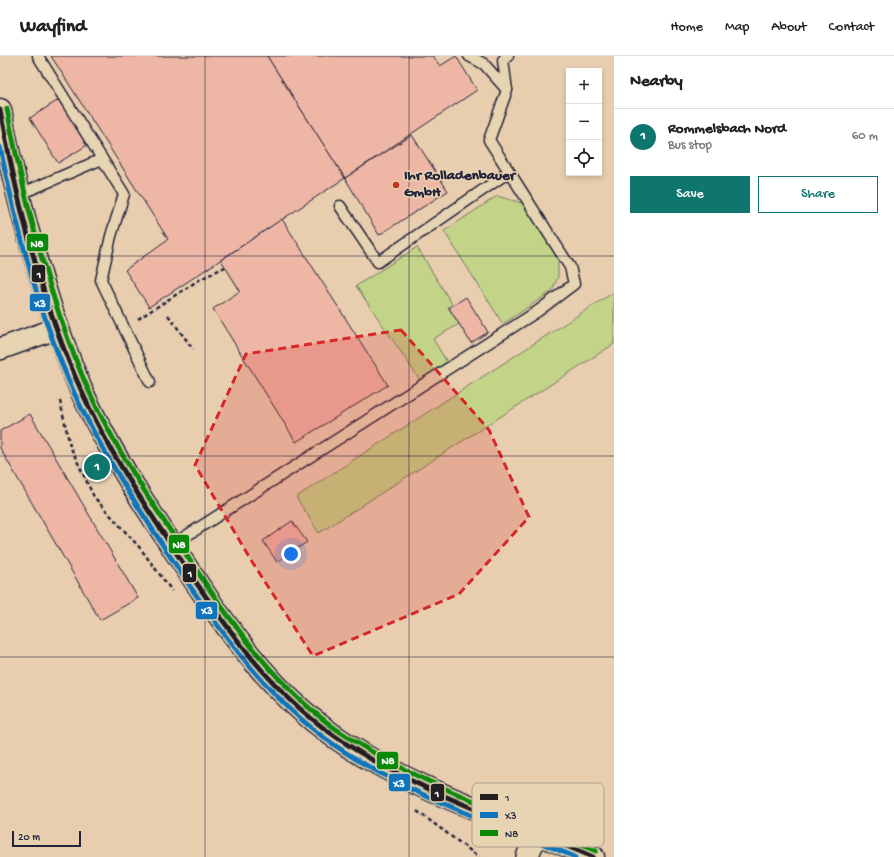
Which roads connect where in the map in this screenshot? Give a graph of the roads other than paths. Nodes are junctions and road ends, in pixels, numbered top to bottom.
1 (38, 56) edge
2 (469, 56) edge
3 (508, 56) edge
4 (507, 90) junction
5 (0, 110) edge
6 (102, 159) junction
7 (509, 172) junction
8 (18, 195) junction
9 (340, 206) dead end
10 (58, 328) junction
11 (0, 349) edge
12 (150, 382) dead end
13 (172, 545) junction
14 (472, 807) edge
15 (531, 847) edge
16 (569, 847) edge
17 (527, 857) edge
18 (593, 857) edge

1 - 6 lane
2 - 4 lane
3 - 4 lane
4 - 7 lane
5 - 8 main road
6 - 8 lane
6 - 12 lane
7 - 9 lane
7 - 13 lane
8 - 10 main road
10 - 11 street
10 - 13 main road
13 - 14 main road
15 - 17 street
16 - 18 main road

